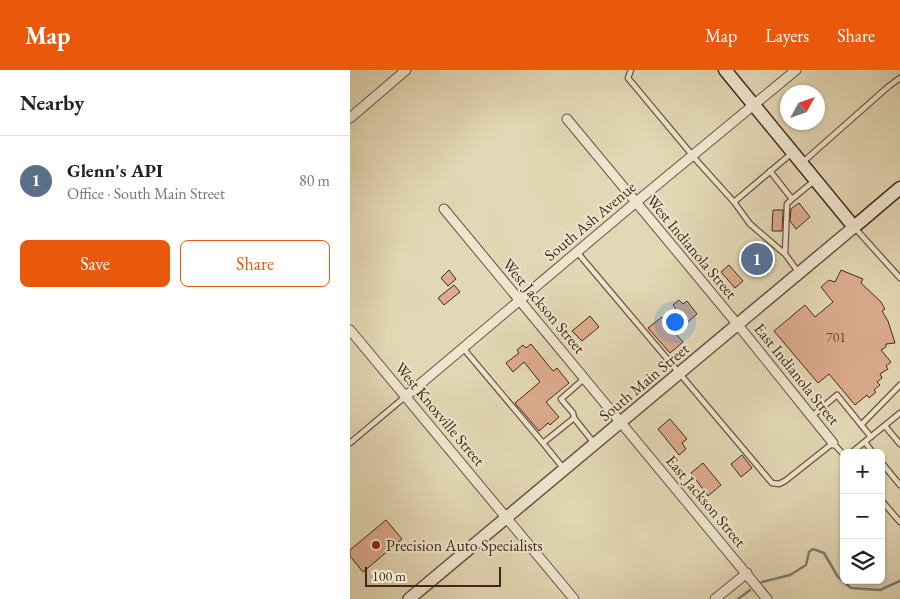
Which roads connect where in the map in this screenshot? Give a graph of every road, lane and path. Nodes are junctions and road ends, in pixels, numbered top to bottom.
1 (406, 70) edge
2 (631, 70) edge
3 (725, 70) edge
4 (796, 70) edge
5 (900, 78) edge
6 (754, 104) junction
7 (350, 118) edge
8 (567, 119) dead end
9 (793, 152) junction
10 (692, 155) junction
11 (802, 163) junction
12 (770, 171) junction
13 (815, 180) junction
14 (900, 188) edge
15 (792, 199) junction
16 (734, 202) junction
17 (635, 203) junction
18 (444, 209) dead end
19 (854, 227) junction
20 (577, 252) junction
21 (785, 254) junction
22 (799, 273) junction
23 (900, 278) edge
24 (520, 300) junction
25 (738, 325) junction
26 (350, 330) edge
27 (464, 348) junction
28 (679, 374) junction
29 (585, 378) junction
30 (900, 385) edge
31 (406, 396) junction
32 (900, 412) edge
33 (812, 416) junction
34 (574, 418) junction
35 (621, 422) junction
36 (861, 425) junction
37 (885, 426) junction
38 (871, 437) junction
39 (864, 442) junction
40 (350, 443) edge
41 (543, 443) junction
42 (833, 443) junction
43 (595, 444) junction
44 (900, 444) edge
45 (856, 449) edge
46 (870, 449) edge
47 (840, 451) edge
48 (885, 467) edge
49 (564, 470) junction
50 (900, 485) edge
51 (885, 505) edge
52 (506, 518) junction
53 (900, 522) edge
54 (746, 573) junction
55 (408, 599) edge
56 (574, 599) edge
57 (715, 599) edge
58 (767, 599) edge

1 - 7 street
2 - 10 lane
3 - 6 main road
4 - 6 street, South Ash Avenue
5 - 11 lane
6 - 9 main road
6 - 10 street, South Ash Avenue
8 - 17 street, West Indianola Street
9 - 11 main road
9 - 12 lane
10 - 16 lane
10 - 17 street, South Ash Avenue
11 - 13 main road
12 - 15 lane
12 - 16 lane
13 - 15 lane
13 - 19 main road
14 - 19 main road, South Main Street
15 - 21 lane
16 - 21 lane
17 - 20 street, South Ash Avenue
17 - 25 street, West Indianola Street
18 - 24 street, West Jackson Street
19 - 22 street, South Main Street
19 - 23 lane
20 - 24 street, South Ash Avenue
20 - 28 lane
21 - 22 lane
22 - 25 street, South Main Street
24 - 27 street, South Ash Avenue
24 - 29 street, West Jackson Street
25 - 28 street, South Main Street
25 - 33 street, East Indianola Street
26 - 31 street, West Knoxville Street
27 - 31 street, South Ash Avenue
27 - 41 lane
28 - 35 street, South Main Street
28 - 42 lane
29 - 34 lane
29 - 35 street, West Jackson Street
30 - 36 lane
31 - 40 lane
31 - 52 street, West Knoxville Street
32 - 37 lane
33 - 36 lane
33 - 42 street, East Indianola Street
34 - 41 lane
34 - 43 lane
35 - 43 street, South Main Street
35 - 54 street, East Jackson Street
36 - 38 lane
37 - 38 lane
37 - 44 lane
38 - 39 lane
39 - 45 lane
39 - 46 lane
41 - 49 lane
42 - 47 lane
43 - 49 street, South Main Street
48 - 50 lane
49 - 52 street, South Main Street
51 - 53 lane
52 - 55 street, South Main Street
52 - 56 street, West Knoxville Street
54 - 57 street
54 - 58 street, East Jackson Street

